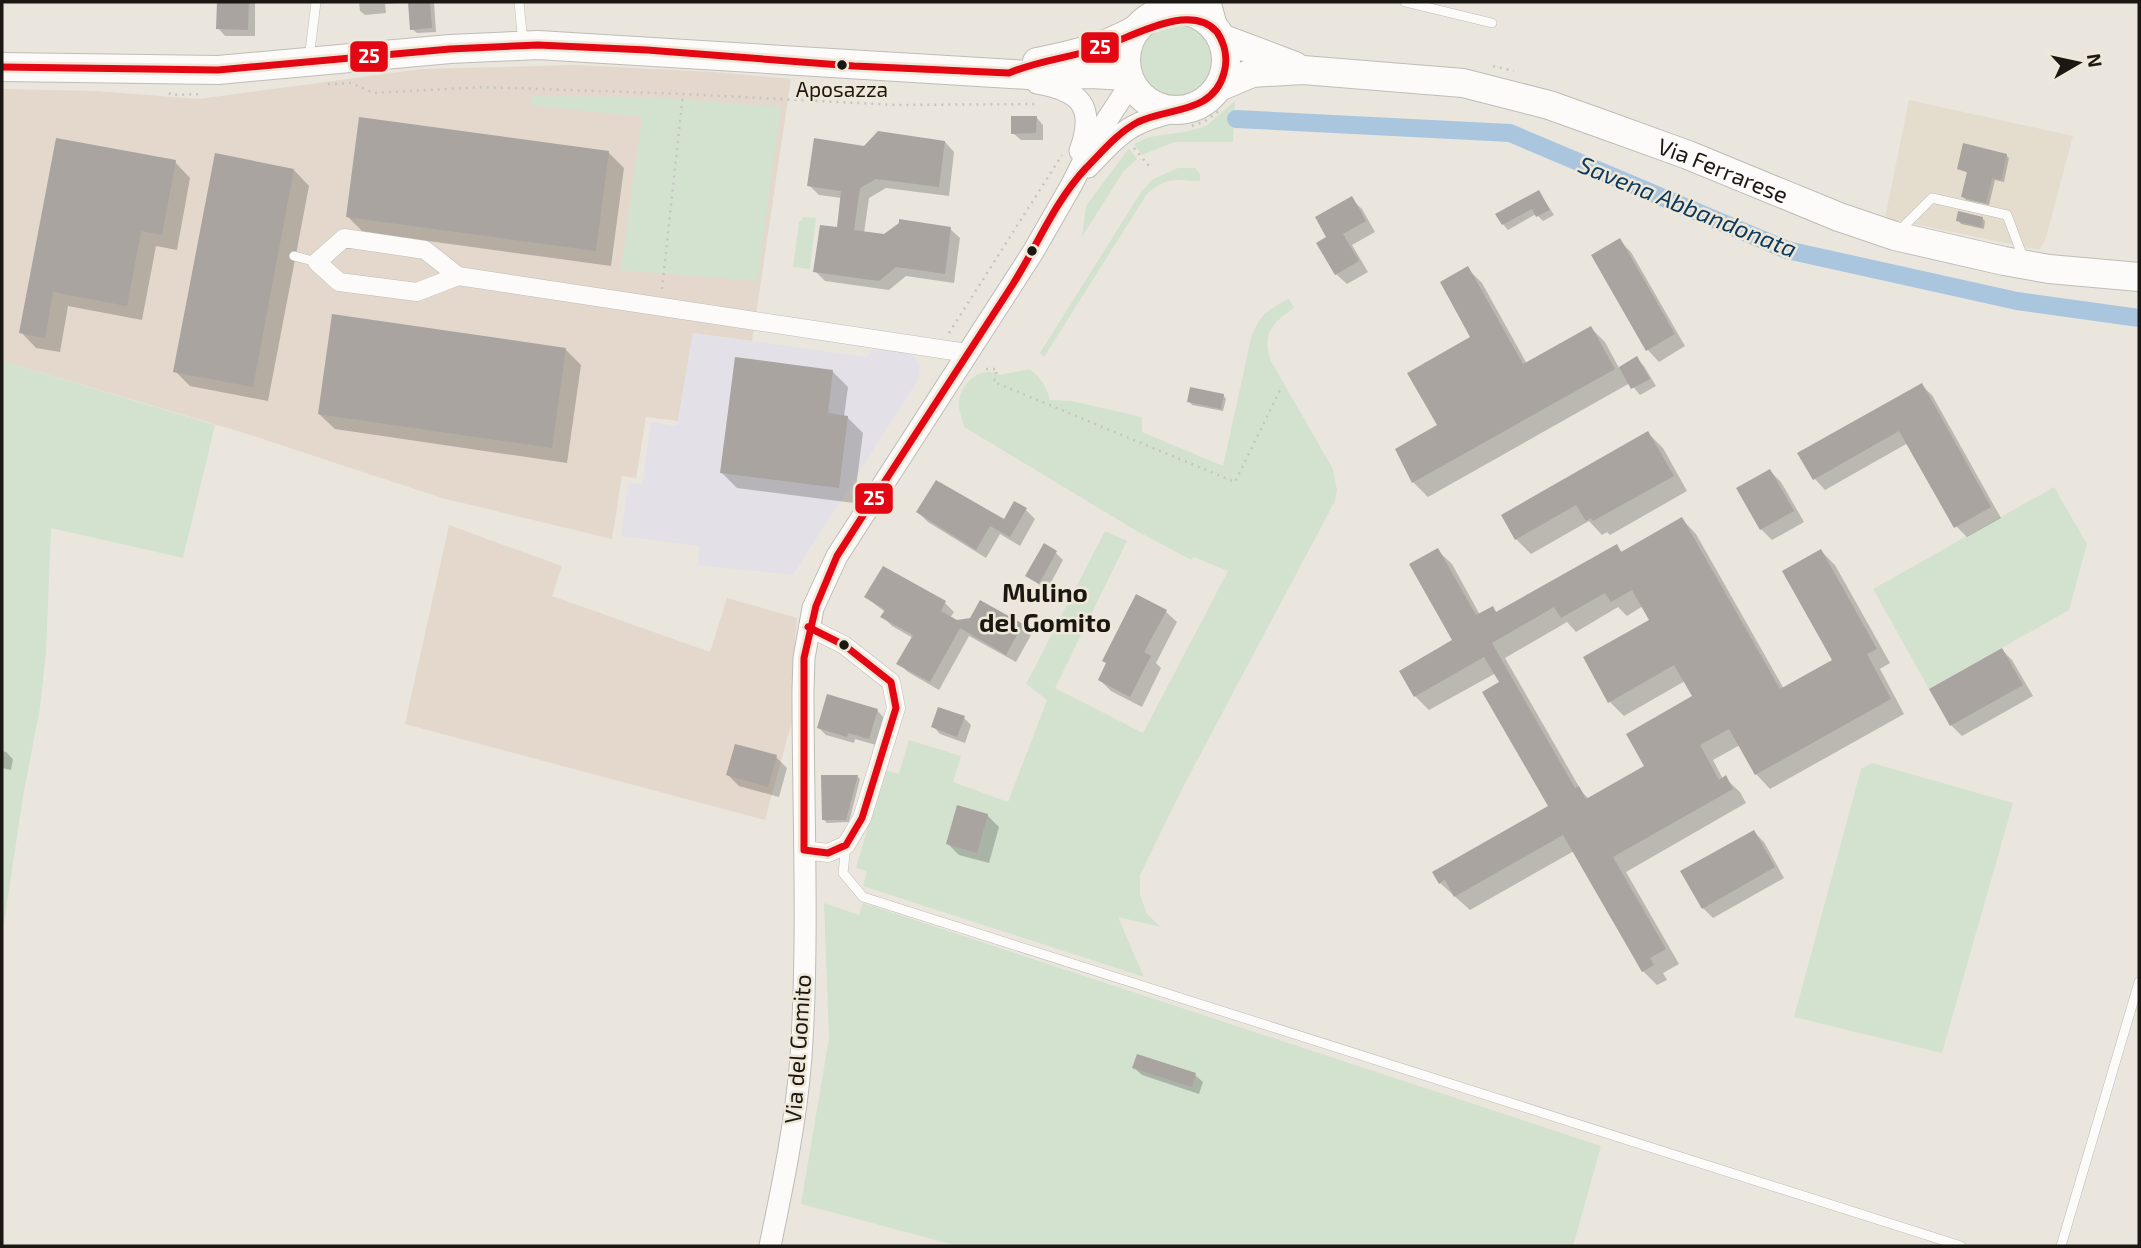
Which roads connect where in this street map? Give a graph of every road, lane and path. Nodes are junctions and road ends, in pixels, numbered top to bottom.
1 (316, 2) edge
2 (519, 2) edge
3 (1210, 2) edge
4 (1405, 2) edge
5 (1164, 7) edge
6 (1492, 23) dead end
7 (1135, 30) junction
8 (1219, 35) junction
9 (523, 45) junction
10 (1489, 65) dead end
11 (2, 67) edge
12 (1304, 70) junction
13 (316, 73) junction
14 (1009, 73) junction
15 (1520, 73) dead end
16 (1129, 79) junction
17 (1219, 87) junction
18 (683, 94) junction
19 (1038, 104) dead end
20 (1179, 111) junction
21 (1132, 145) dead end
22 (1065, 148) dead end
23 (1149, 166) dead end
24 (1072, 184) junction
25 (1895, 236) junction
26 (294, 256) dead end
27 (317, 262) junction
28 (2025, 265) junction
29 (458, 275) junction
30 (2139, 276) edge
31 (660, 305) junction
32 (941, 347) junction
33 (967, 353) junction
34 (986, 369) dead end
35 (1282, 386) dead end
36 (808, 627) junction
37 (846, 845) junction
38 (803, 850) junction
39 (2139, 982) edge
40 (770, 1246) edge
41 (1961, 1246) edge
42 (2061, 1246) edge

1 - 13 lane
2 - 9 lane
3 - 8 street
4 - 6 lane
5 - 7 main road
5 - 8 main road
7 - 14 main road
7 - 16 main road
8 - 12 main road
8 - 17 main road
9 - 13 main road
9 - 14 main road
10 - 15 path
11 - 13 main road
12 - 17 main road
12 - 25 main road, Via Ferrarese
13 - 18 path
14 - 16 main road
14 - 24 street
16 - 20 main road
16 - 24 street, Via del Gomito
17 - 20 main road
18 - 19 path
18 - 31 path
20 - 24 street, Via del Gomito
21 - 23 path
22 - 32 path
24 - 33 street, Via del Gomito
25 - 28 main road, Via Ferrarese
25 - 28 lane
26 - 27 lane
27 - 29 street
27 - 29 street
28 - 30 main road, Via Ferrarese
29 - 31 street
31 - 32 street
32 - 33 street
33 - 36 street, Via del Gomito
34 - 35 path
36 - 37 street
36 - 38 street, Via del Gomito
37 - 38 street
37 - 41 lane
38 - 40 street, Via del Gomito
39 - 42 lane

